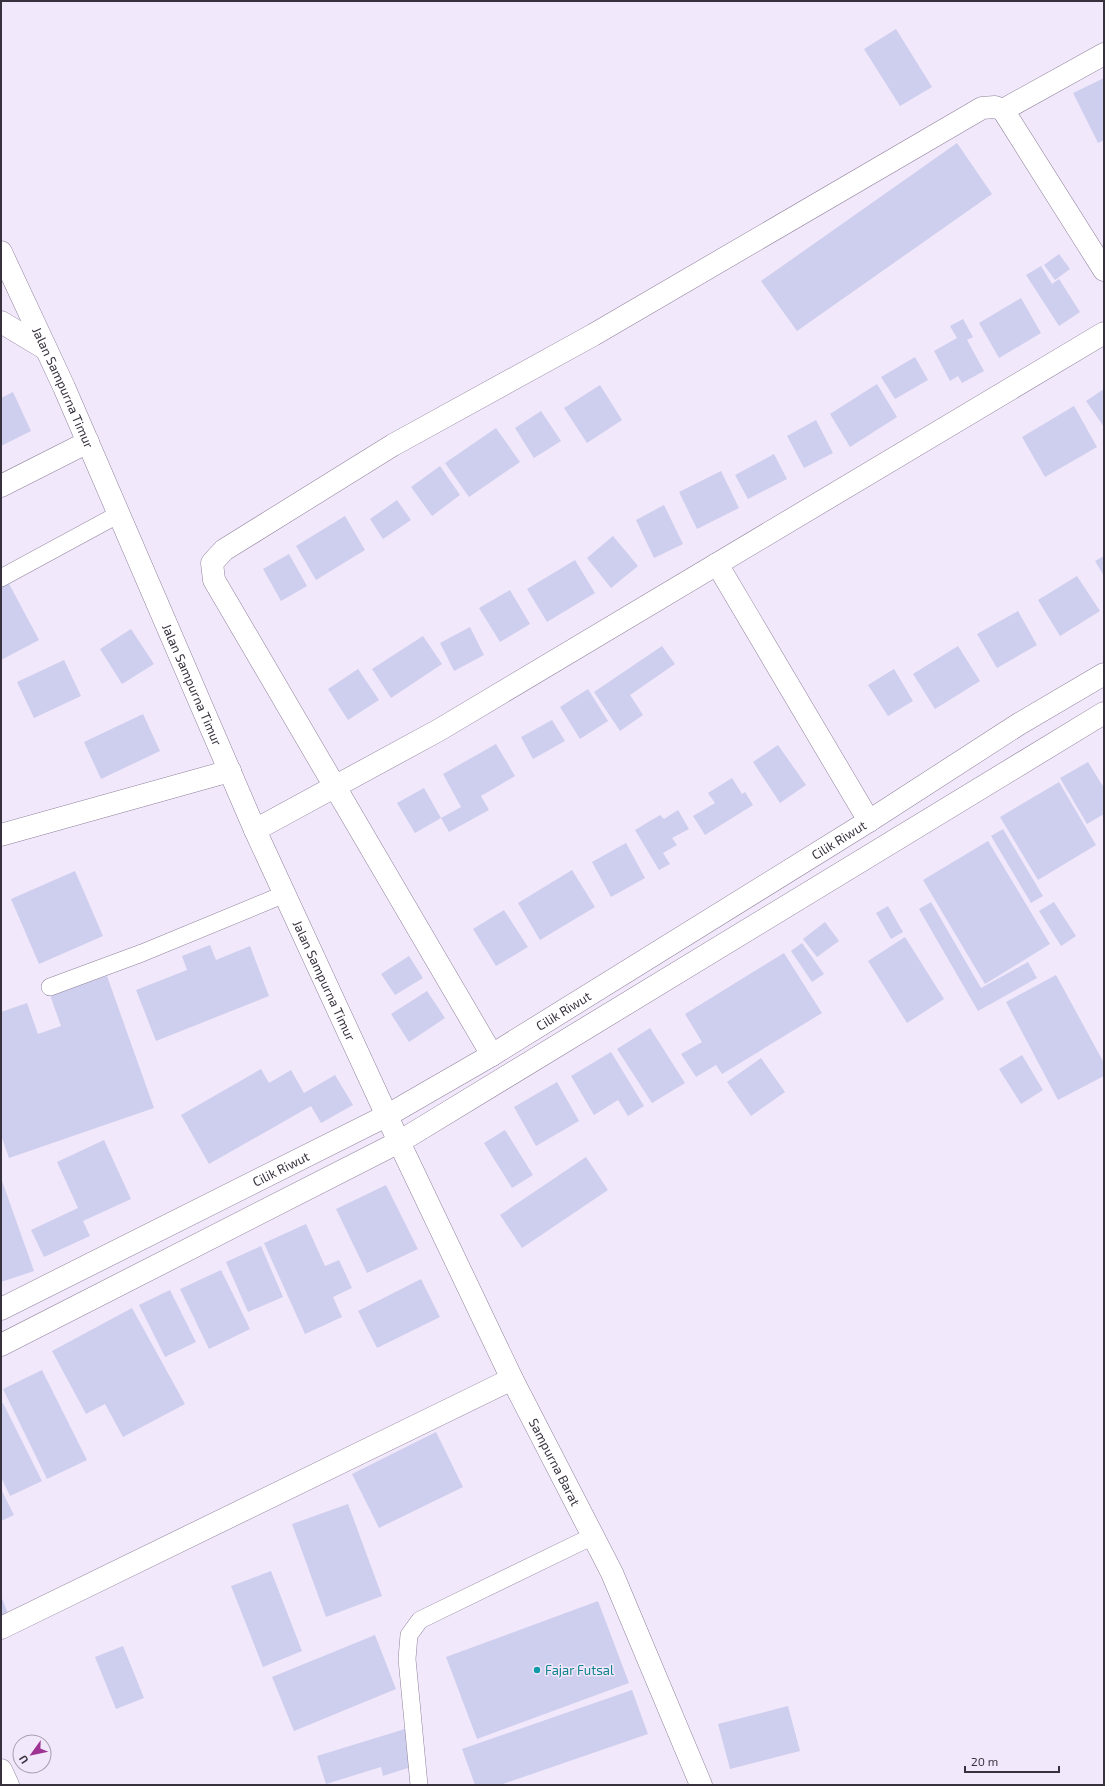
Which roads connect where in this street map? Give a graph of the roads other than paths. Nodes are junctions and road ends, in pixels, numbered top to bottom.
1 (1104, 54) edge
2 (1003, 110) junction
3 (1, 252) edge
4 (1104, 270) edge
5 (1, 322) edge
6 (1104, 333) edge
7 (46, 349) junction
8 (88, 442) junction
9 (1, 486) edge
10 (119, 514) junction
11 (717, 564) junction
12 (1, 578) edge
13 (1104, 674) edge
14 (1104, 713) edge
15 (230, 771) junction
16 (335, 787) junction
17 (869, 821) junction
18 (255, 830) junction
19 (1, 835) edge
20 (760, 889) junction
21 (285, 894) junction
22 (775, 914) junction
23 (50, 987) dead end
24 (492, 1055) junction
25 (388, 1116) junction
26 (399, 1142) junction
27 (1, 1309) edge
28 (1, 1345) edge
29 (512, 1379) junction
30 (593, 1536) junction
31 (1, 1628) edge
32 (419, 1785) edge
33 (701, 1785) edge

1 - 2 street
2 - 4 street
2 - 16 street
3 - 7 street, Jalan Sampurna Timur
5 - 7 street
6 - 11 street
7 - 8 street, Jalan Sampurna Timur
8 - 9 street
8 - 10 street, Jalan Sampurna Timur
10 - 12 lane
10 - 15 street, Jalan Sampurna Timur
11 - 16 street
11 - 17 street
13 - 17 street, Cilik Riwut
14 - 22 street, Cilik Riwut
15 - 18 street, Jalan Sampurna Timur
15 - 19 street
16 - 18 street
16 - 24 street
17 - 20 street, Cilik Riwut
18 - 21 street, Jalan Sampurna Timur
20 - 22 street
20 - 24 street, Cilik Riwut
21 - 23 lane
21 - 25 street, Jalan Sampurna Timur
22 - 26 street, Cilik Riwut
24 - 25 street, Cilik Riwut
25 - 26 street, Jalan Sampurna Timur
25 - 27 street, Cilik Riwut
26 - 28 street, Cilik Riwut
26 - 29 street, Sampurna Barat
29 - 30 street, Sampurna Barat
29 - 31 street
30 - 32 lane
30 - 33 street, Sampurna Barat

